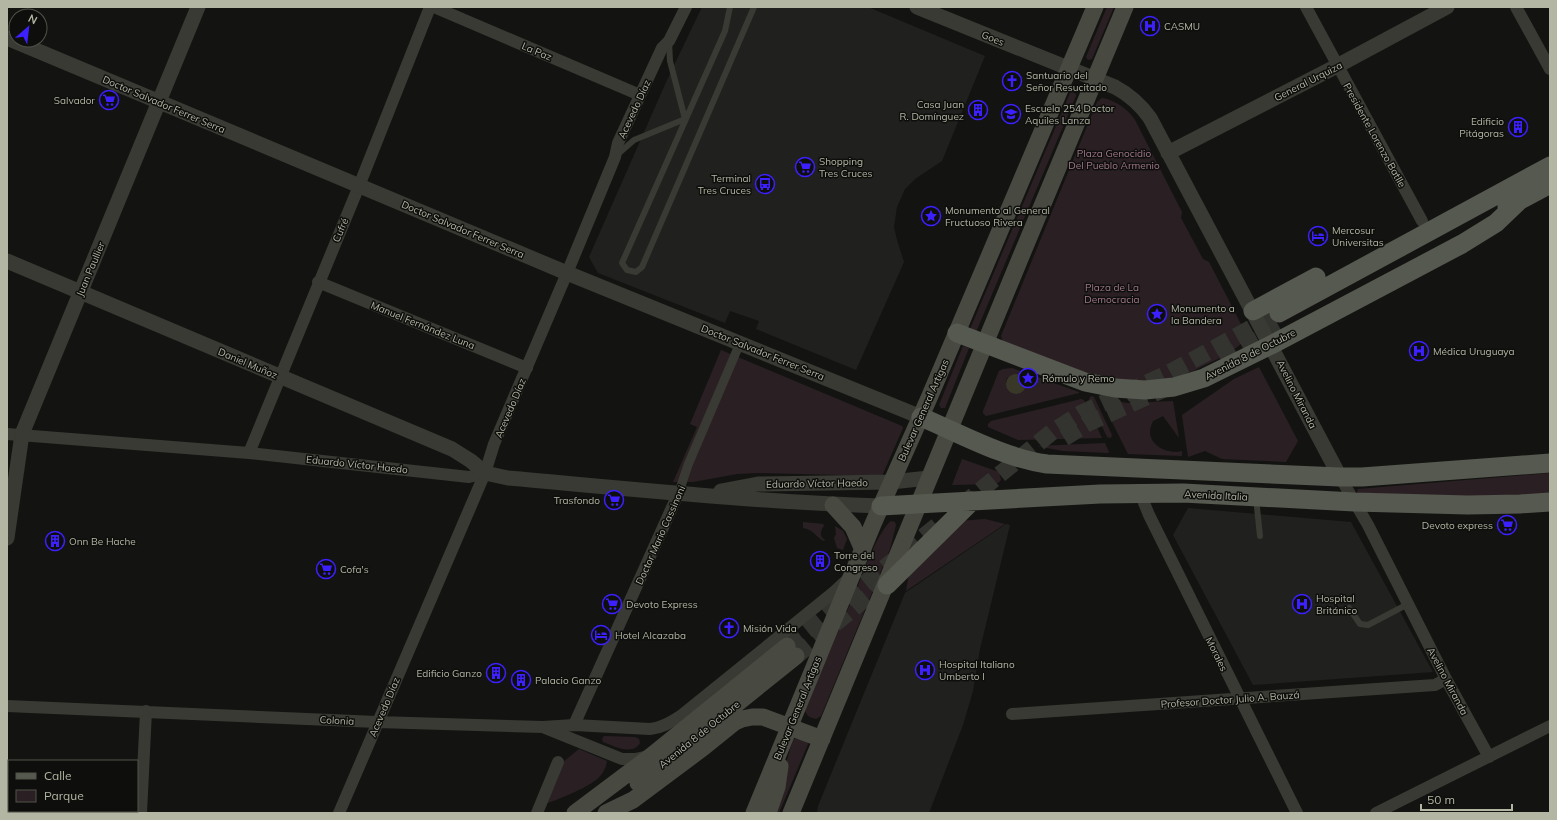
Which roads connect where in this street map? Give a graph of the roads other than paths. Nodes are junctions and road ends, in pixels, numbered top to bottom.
1 (198, 7) edge
2 (430, 7) edge
3 (434, 7) edge
4 (686, 7) edge
5 (730, 7) edge
6 (754, 7) edge
7 (917, 7) edge
8 (1095, 7) edge
9 (1125, 7) edge
10 (1306, 7) edge
11 (1447, 7) edge
12 (1516, 7) edge
13 (7, 38) edge
14 (669, 41) junction
15 (1337, 66) junction
16 (1068, 69) junction
17 (1550, 69) edge
18 (1094, 79) junction
19 (640, 94) junction
20 (159, 102) junction
21 (685, 119) junction
22 (1168, 153) junction
23 (615, 157) junction
24 (1550, 166) edge
25 (1550, 184) edge
26 (359, 186) junction
27 (1517, 192) junction
28 (1422, 221) junction
29 (7, 261) edge
30 (567, 273) junction
31 (318, 282) junction
32 (80, 291) junction
33 (1253, 311) junction
34 (1282, 319) tunnel mouth
35 (957, 333) junction
36 (740, 343) junction
37 (984, 344) junction
38 (1271, 345) junction
39 (527, 368) junction
40 (280, 376) junction
41 (921, 417) junction
42 (950, 429) junction
43 (7, 434) edge
44 (22, 434) junction
45 (249, 452) junction
46 (1550, 463) edge
47 (485, 473) junction
48 (1340, 477) junction
49 (929, 478) junction
50 (891, 482) junction
51 (680, 492) junction
52 (1140, 493) junction
53 (705, 494) junction
54 (1256, 497) junction
55 (972, 501) junction
56 (1355, 502) junction
57 (1550, 502) edge
58 (919, 503) junction
59 (833, 505) junction
60 (881, 506) junction
61 (1260, 536) dead end
62 (7, 538) edge
63 (863, 550) junction
64 (853, 574) junction
65 (887, 585) junction
66 (1408, 604) junction
67 (1349, 608) dead end
68 (1446, 679) junction
69 (1239, 698) junction
70 (7, 706) edge
71 (146, 711) junction
72 (1012, 714) dead end
73 (377, 722) junction
74 (574, 725) junction
75 (1550, 726) edge
76 (543, 727) junction
77 (789, 727) junction
78 (822, 739) junction
79 (778, 754) junction
80 (651, 756) junction
81 (1489, 757) junction
82 (558, 762) dead end
83 (141, 813) edge
84 (339, 813) edge
85 (537, 813) edge
86 (575, 813) edge
87 (605, 813) edge
88 (754, 813) edge
89 (768, 813) edge
90 (791, 813) edge
91 (1297, 813) edge
92 (1376, 813) edge

1 - 20 street, Juan Paullier
2 - 26 street, Cufré
3 - 19 street, La Paz
4 - 14 street, Acevedo Díaz
5 - 21 lane
6 - 21 lane
7 - 16 street, Goes
8 - 16 main road, Bulevar General Artigas
9 - 18 main road
10 - 15 street, Presidente Lorenzo Batlle
11 - 15 street, General Urquiza
12 - 17 street
13 - 20 street, Doctor Salvador Ferrer Serra
14 - 19 street, Acevedo Díaz
14 - 21 lane
15 - 22 street, General Urquiza
15 - 28 street, Presidente Lorenzo Batlle
16 - 18 street, Avelino Miranda
16 - 35 main road, Bulevar General Artigas
18 - 22 street, Avelino Miranda
18 - 37 main road
19 - 23 street, Acevedo Díaz
20 - 26 street, Doctor Salvador Ferrer Serra
20 - 32 street, Juan Paullier
21 - 23 lane
22 - 33 street, Avelino Miranda
23 - 30 street, Acevedo Díaz
24 - 27 main road, Avenida 8 de Octubre
25 - 27 main road, Avenida 8 de Octubre
26 - 30 street, Doctor Salvador Ferrer Serra
26 - 31 street, Cufré
27 - 28 main road, Avenida 8 de Octubre
27 - 34 main road, Avenida 8 de Octubre
27 - 38 main road, Avenida 8 de Octubre
28 - 33 main road, Avenida 8 de Octubre
29 - 32 street, Daniel Muñoz
30 - 36 street, Doctor Salvador Ferrer Serra
30 - 39 street, Acevedo Díaz
31 - 39 street, Manuel Fernández Luna
31 - 40 street, Cufré
32 - 40 street, Daniel Muñoz
32 - 44 street, Juan Paullier
33 - 38 street, Avelino Miranda
35 - 37 main road, Avenida 8 de Octubre
35 - 41 main road, Bulevar General Artigas
36 - 41 street, Doctor Salvador Ferrer Serra
36 - 51 street, Doctor Mario Cassinoni
37 - 38 main road, Avenida 8 de Octubre
37 - 42 main road
38 - 48 street, Avelino Miranda
39 - 47 street, Acevedo Díaz
40 - 45 street, Cufré
40 - 47 street, Daniel Muñoz
41 - 42 main road
41 - 50 main road, Bulevar General Artigas
42 - 48 main road
42 - 49 main road
43 - 44 street, Eduardo Víctor Haedo
44 - 45 street, Eduardo Víctor Haedo
44 - 62 street, Juan Paullier
45 - 47 street, Eduardo Víctor Haedo
46 - 48 main road
47 - 51 street, Eduardo Víctor Haedo
47 - 73 street, Acevedo Díaz
48 - 56 street, Avelino Miranda
49 - 50 street, Eduardo Víctor Haedo
49 - 58 main road
50 - 53 street, Eduardo Víctor Haedo
50 - 60 main road, Bulevar General Artigas
51 - 53 street, Eduardo Víctor Haedo
51 - 74 street, Doctor Mario Cassinoni
52 - 54 main road, Avenida Italia
52 - 55 main road, Avenida Italia
52 - 69 street, Morales
53 - 59 street, Eduardo Víctor Haedo
54 - 56 main road, Avenida Italia
54 - 61 lane
55 - 58 main road, Avenida Italia
55 - 65 main road
56 - 57 main road, Avenida Italia
56 - 66 street, Avelino Miranda
58 - 60 main road, Avenida Italia
58 - 65 main road
59 - 60 street, Eduardo Víctor Haedo
59 - 63 main road
60 - 63 main road, Bulevar General Artigas
63 - 64 main road, Bulevar General Artigas
64 - 74 street, Colonia
64 - 77 main road, Bulevar General Artigas
65 - 78 main road
66 - 67 lane
66 - 68 street, Avelino Miranda
68 - 69 street, Profesor Doctor Julio A. Bauzá
68 - 81 street, Avelino Miranda
69 - 72 street, Profesor Doctor Julio A. Bauzá
69 - 91 street, Morales
70 - 71 street, Colonia
71 - 73 street, Colonia
71 - 83 street
73 - 76 street, Colonia
73 - 84 street, Acevedo Díaz
74 - 76 street, Colonia
75 - 81 street
76 - 80 street, Avenida 8 de Octubre
77 - 78 main road
77 - 79 main road, Bulevar General Artigas
77 - 87 main road
78 - 90 main road
79 - 88 main road, Bulevar General Artigas
79 - 89 main road
80 - 86 main road, Avenida 8 de Octubre
80 - 87 main road, Avenida 8 de Octubre
81 - 92 street
82 - 85 street

